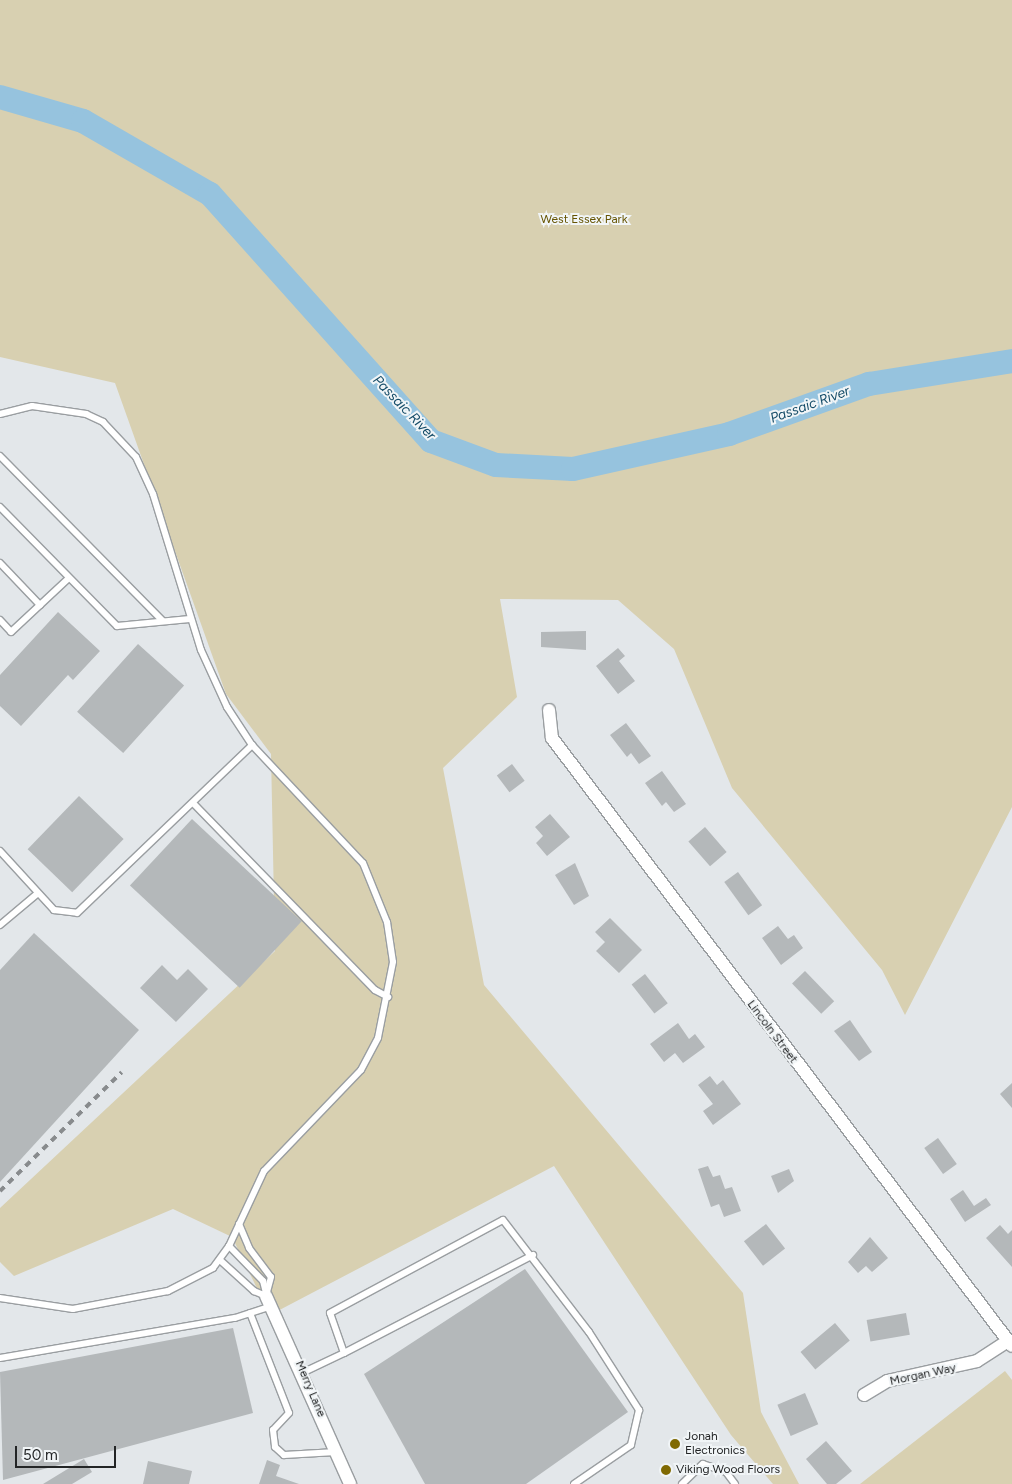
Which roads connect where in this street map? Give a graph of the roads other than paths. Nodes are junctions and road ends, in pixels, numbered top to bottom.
1 (0, 414) edge
2 (0, 456) edge
3 (0, 508) edge
4 (0, 562) edge
5 (69, 578) junction
6 (40, 605) junction
7 (190, 619) junction
8 (0, 620) edge
9 (162, 620) junction
10 (548, 710) dead end
11 (252, 744) junction
12 (193, 803) junction
13 (0, 851) edge
14 (37, 894) junction
15 (0, 925) edge
16 (388, 997) junction
17 (239, 1224) junction
18 (229, 1246) junction
19 (533, 1255) junction
20 (221, 1261) junction
21 (0, 1298) edge
22 (269, 1301) junction
23 (250, 1313) junction
24 (1010, 1344) edge
25 (344, 1353) junction
26 (0, 1358) edge
27 (304, 1372) junction
28 (864, 1395) dead end
29 (336, 1452) junction
30 (350, 1484) edge
31 (574, 1484) edge
32 (682, 1484) edge
33 (735, 1484) edge

1 - 7 lane
2 - 9 lane
3 - 5 lane
4 - 6 lane
5 - 6 lane
5 - 9 lane
6 - 8 lane
7 - 9 lane
7 - 11 lane
10 - 24 street, Lincoln Street
11 - 12 lane
11 - 16 lane
12 - 14 lane
12 - 16 lane
13 - 14 lane
14 - 15 lane
16 - 17 lane
17 - 18 lane
17 - 22 lane
18 - 20 lane
18 - 22 lane
19 - 25 lane
19 - 25 lane
19 - 31 lane
20 - 21 lane
20 - 22 lane
22 - 23 lane
22 - 27 street, Merry Lane
23 - 26 lane
23 - 29 lane
24 - 28 street, Morgan Way
25 - 27 lane
27 - 29 street, Merry Lane
29 - 30 street, Merry Lane
32 - 33 lane

